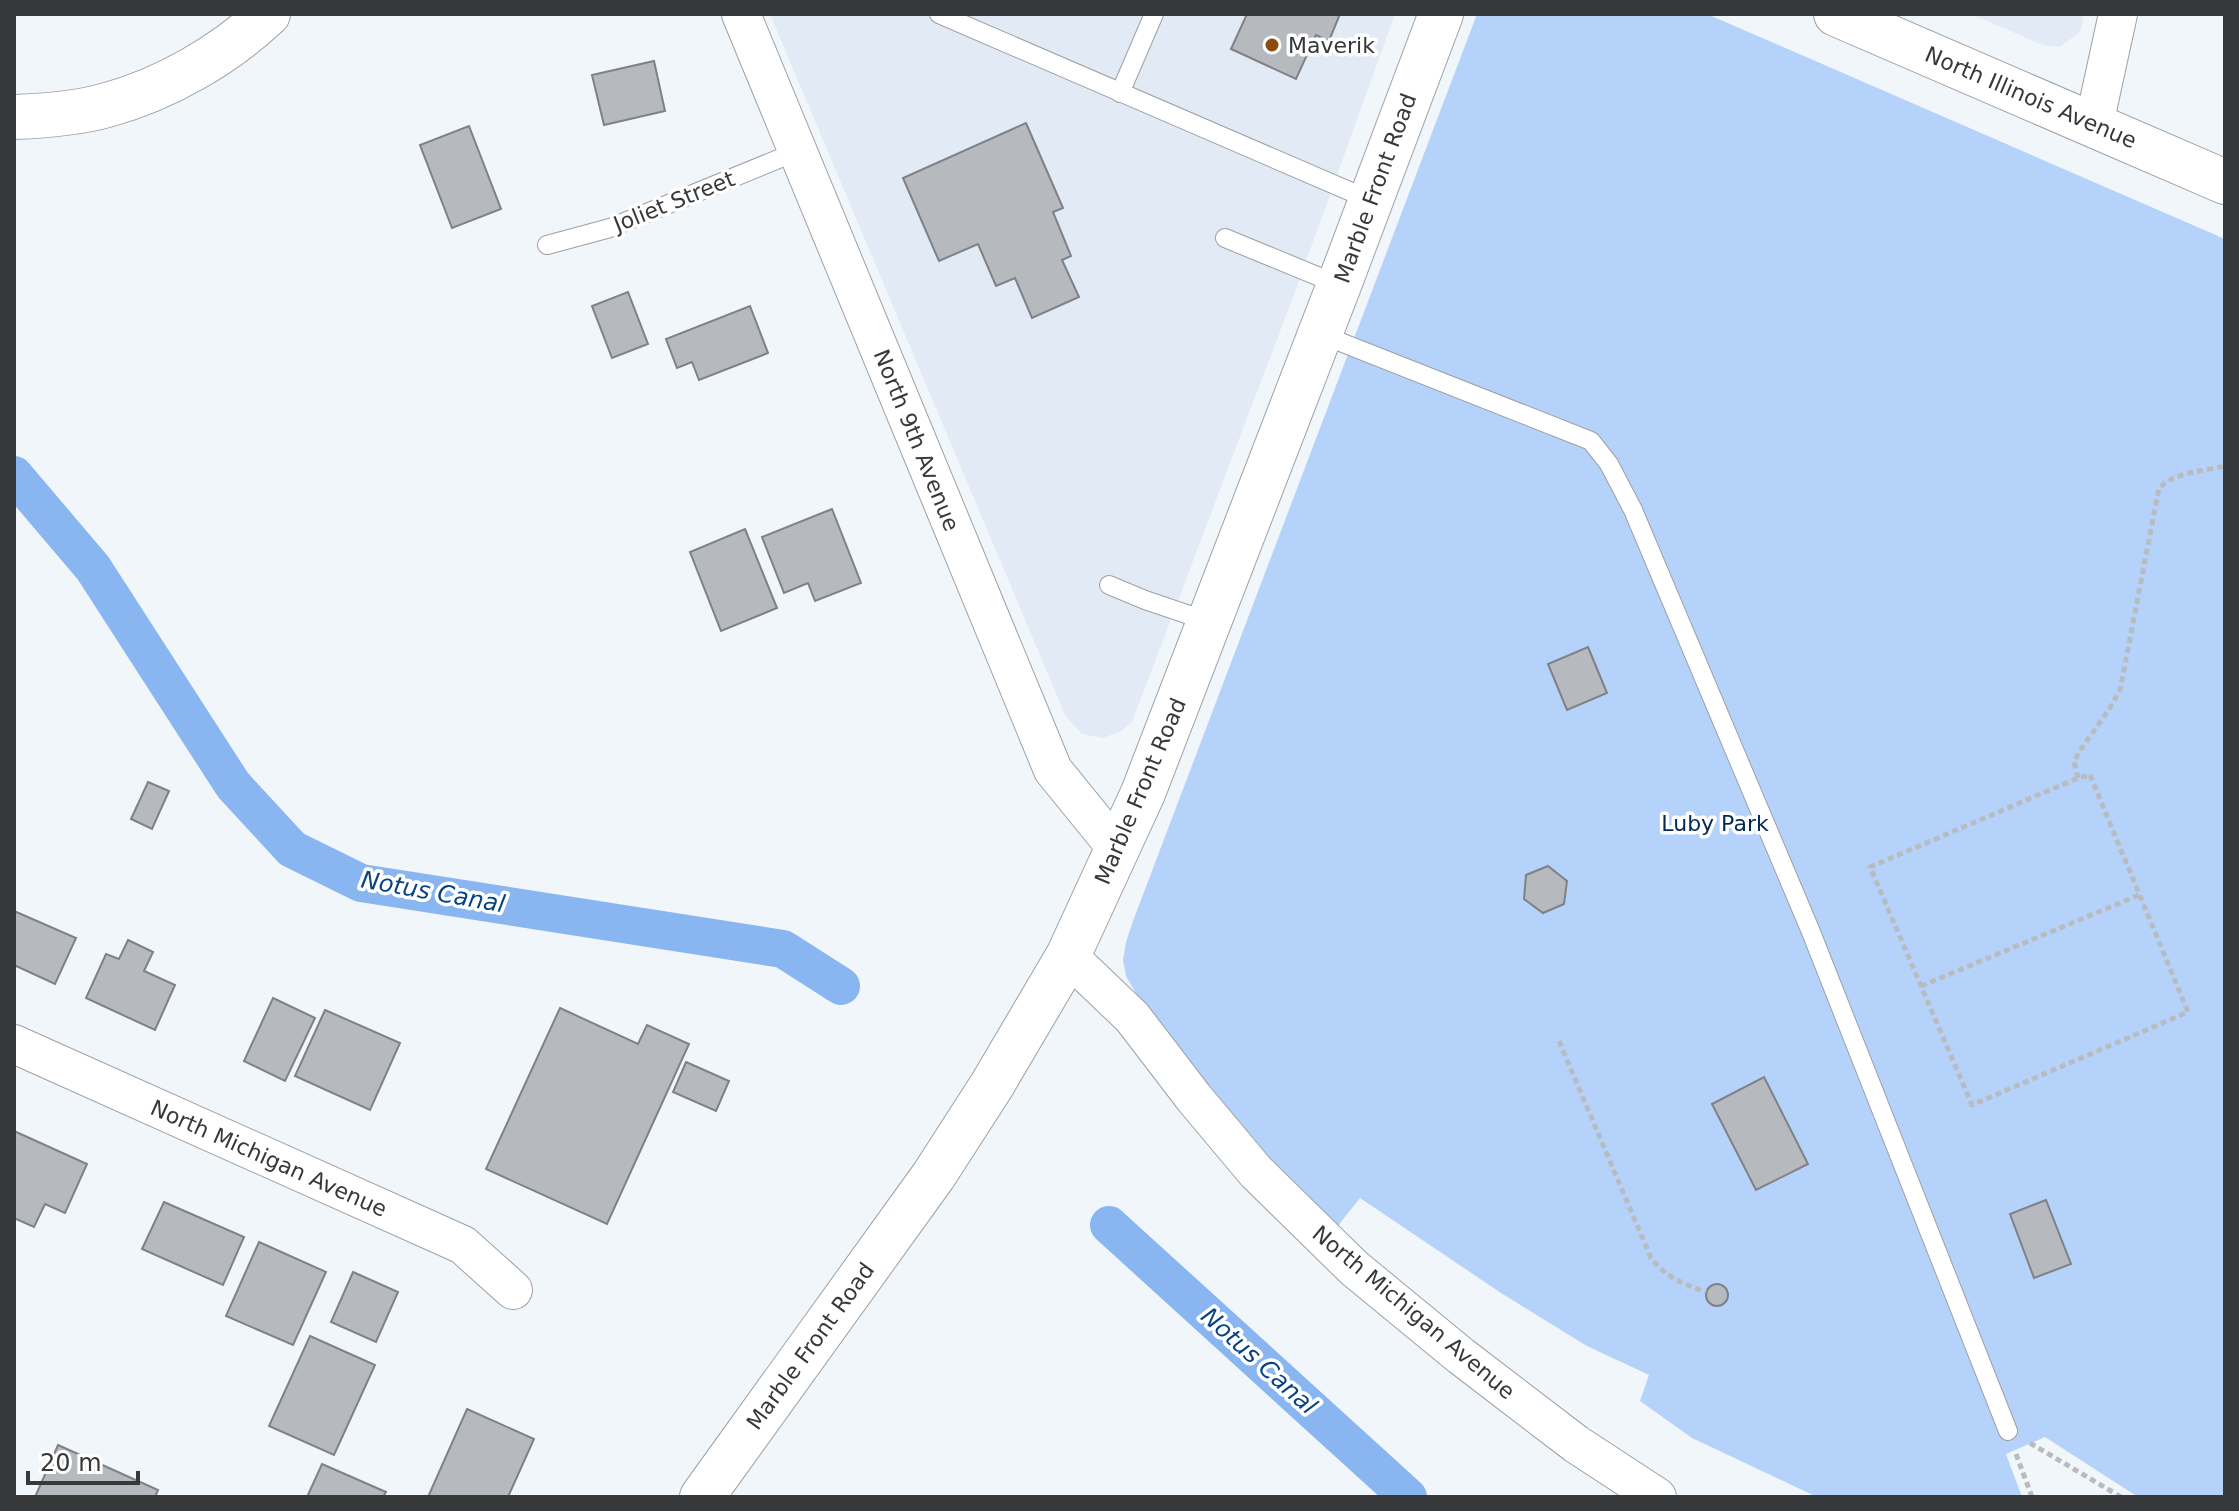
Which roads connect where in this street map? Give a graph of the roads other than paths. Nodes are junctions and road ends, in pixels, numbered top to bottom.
1 (268, 14) edge
2 (741, 14) edge
3 (939, 14) edge
4 (1154, 14) edge
5 (1441, 14) edge
6 (1836, 14) edge
7 (2118, 14) edge
8 (1120, 93) junction
9 (14, 117) edge
10 (2094, 124) junction
11 (798, 151) junction
12 (2225, 182) edge
13 (1370, 200) junction
14 (1225, 238) dead end
15 (547, 245) dead end
16 (1339, 285) junction
17 (1320, 334) junction
18 (1109, 585) dead end
19 (1210, 622) junction
20 (1118, 850) junction
21 (1068, 956) junction
22 (14, 1044) edge
23 (513, 1290) dead end
24 (2008, 1431) road end
25 (702, 1497) edge
26 (1657, 1497) edge

1 - 9 main road
2 - 11 street, North 9th Avenue
3 - 8 lane
4 - 8 lane
5 - 13 main road, Marble Front Road
6 - 10 main road, North Illinois Avenue
7 - 10 street
8 - 13 lane
10 - 12 main road, North Illinois Avenue
11 - 15 lane, Joliet Street
11 - 20 street, North 9th Avenue
13 - 16 main road, Marble Front Road
14 - 16 lane
16 - 17 main road, Marble Front Road
17 - 19 main road, Marble Front Road
17 - 24 lane
18 - 19 lane
19 - 20 main road, Marble Front Road
20 - 21 main road, Marble Front Road
21 - 25 main road, Marble Front Road
21 - 26 street, North Michigan Avenue
22 - 23 street, North Michigan Avenue

